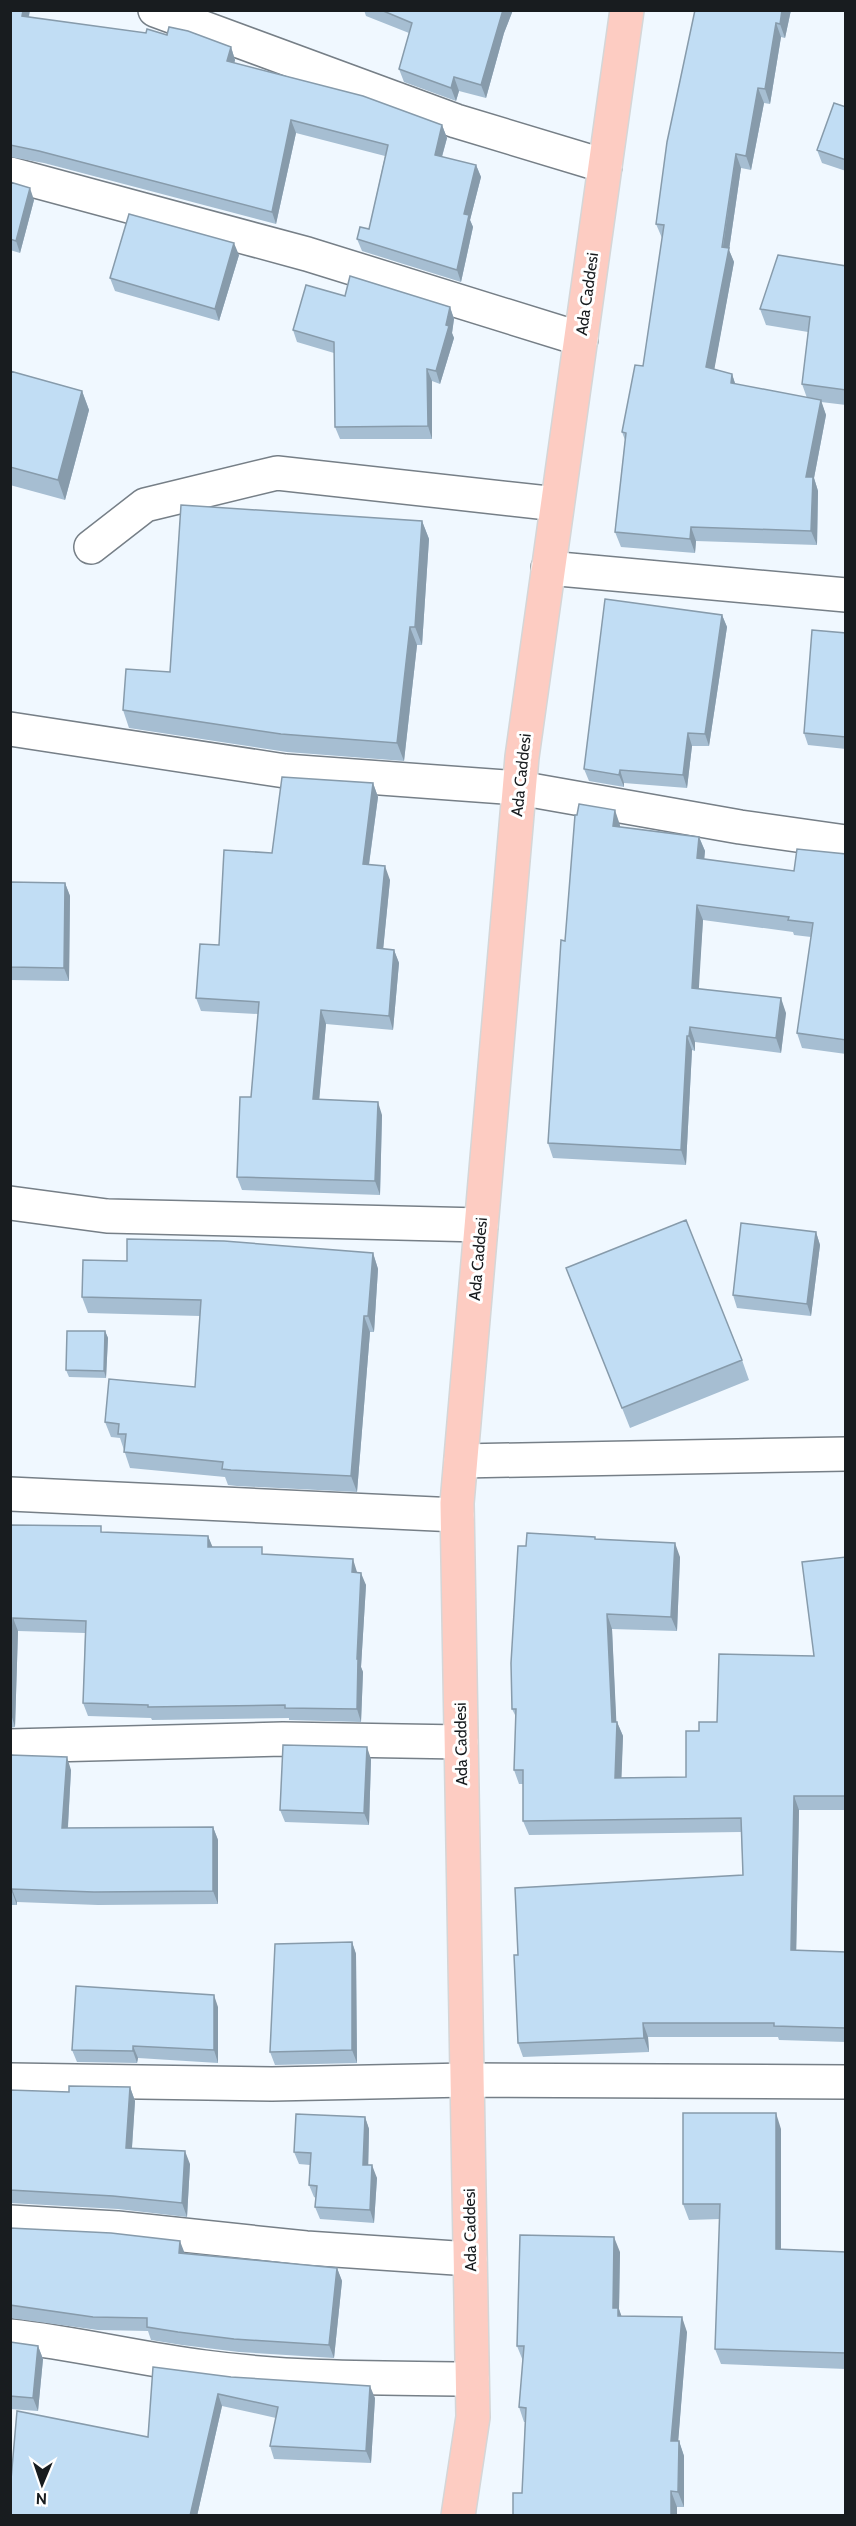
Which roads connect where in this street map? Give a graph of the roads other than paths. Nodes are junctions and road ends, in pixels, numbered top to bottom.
1 (155, 10) edge
2 (627, 10) edge
3 (605, 166) junction
4 (10, 174) edge
5 (581, 339) junction
6 (557, 504) junction
7 (91, 547) dead end
8 (548, 568) junction
9 (846, 596) edge
10 (10, 729) edge
11 (519, 788) junction
12 (846, 842) edge
13 (10, 1203) edge
14 (481, 1225) junction
15 (846, 1454) edge
16 (461, 1461) junction
17 (10, 1494) edge
18 (457, 1515) junction
19 (461, 1742) junction
20 (10, 1746) edge
21 (10, 2080) edge
22 (467, 2080) junction
23 (846, 2082) edge
24 (10, 2222) edge
25 (470, 2259) junction
26 (10, 2336) edge
27 (472, 2379) junction
28 (458, 2516) edge

1 - 3 street
2 - 3 main road, Ada Caddesi
3 - 5 main road, Ada Caddesi
4 - 5 street
5 - 6 main road, Ada Caddesi
6 - 7 street
6 - 8 main road, Ada Caddesi
8 - 9 street
8 - 11 main road, Ada Caddesi
10 - 11 street
11 - 12 street
11 - 14 main road, Ada Caddesi
13 - 14 street
14 - 16 main road, Ada Caddesi
15 - 16 street
16 - 18 main road, Ada Caddesi
17 - 18 street
18 - 19 main road, Ada Caddesi
19 - 20 street
19 - 22 main road, Ada Caddesi
21 - 22 street
22 - 23 street
22 - 25 main road, Ada Caddesi
24 - 25 street
25 - 27 main road, Ada Caddesi
26 - 27 street
27 - 28 main road, Ada Caddesi

